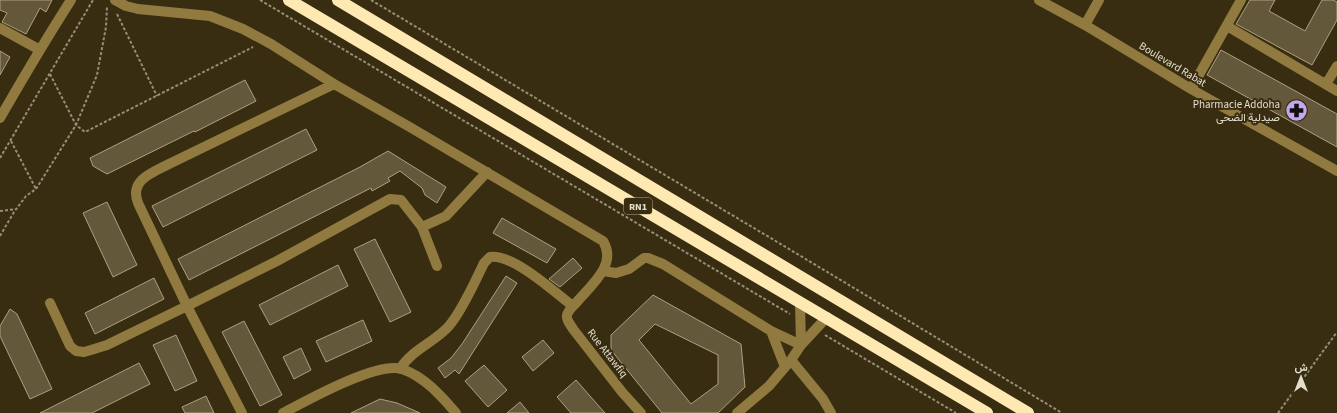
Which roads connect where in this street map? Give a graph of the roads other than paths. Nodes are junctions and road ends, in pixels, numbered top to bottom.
1 (71, 0) edge
2 (289, 0) edge
3 (338, 0) edge
4 (1039, 0) edge
5 (1099, 0) edge
6 (1241, 0) edge
7 (111, 3) edge
8 (1085, 25) junction
9 (1227, 26) junction
10 (0, 28) edge
11 (40, 50) junction
12 (1337, 66) edge
13 (334, 84) junction
14 (1326, 84) junction
15 (1191, 89) junction
16 (1337, 91) edge
17 (0, 118) edge
18 (1337, 170) edge
19 (487, 172) junction
20 (422, 227) junction
21 (437, 266) dead end
22 (603, 271) junction
23 (800, 302) junction
24 (50, 303) dead end
25 (187, 306) junction
26 (573, 306) junction
27 (827, 317) junction
28 (771, 331) junction
29 (801, 345) junction
30 (788, 363) junction
31 (400, 369) junction
32 (242, 413) edge
33 (282, 413) edge
34 (456, 413) edge
35 (641, 413) edge
36 (737, 413) edge
37 (831, 413) edge
38 (987, 413) edge
39 (1028, 413) edge

1 - 11 street
2 - 23 highway, RN1
3 - 39 highway, RN1
4 - 8 street, Boulevard Rabat
5 - 8 street
6 - 9 street
7 - 13 street
8 - 15 street, Boulevard Rabat
9 - 14 street
9 - 15 street
10 - 11 street
11 - 17 street
12 - 14 street
13 - 19 street
13 - 25 street
14 - 16 street
15 - 18 street, Boulevard Rabat
19 - 20 street
19 - 22 street
20 - 21 street
20 - 25 street
22 - 26 street
22 - 28 street
23 - 27 highway, RN1
23 - 29 street
24 - 25 street
25 - 32 street
26 - 31 street
26 - 35 street, Rue Attawfiq
27 - 29 street
27 - 38 highway, RN1
28 - 29 street
28 - 30 street
29 - 30 street
30 - 36 street
30 - 37 street
31 - 33 street
31 - 34 street

